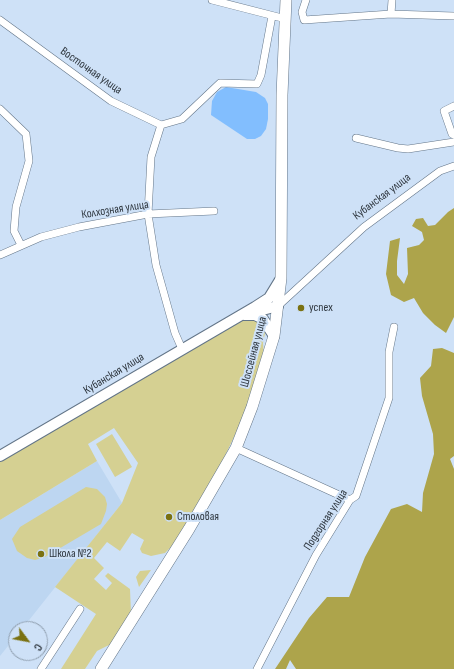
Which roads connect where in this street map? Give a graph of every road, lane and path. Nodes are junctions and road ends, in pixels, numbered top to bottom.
1 (212, 0) edge
2 (286, 0) edge
3 (306, 0) edge
4 (392, 0) edge
5 (391, 14) junction
6 (272, 16) junction
7 (454, 16) edge
8 (286, 19) junction
9 (0, 20) edge
10 (454, 106) edge
11 (0, 109) edge
12 (161, 125) junction
13 (454, 135) edge
14 (356, 138) dead end
15 (454, 142) edge
16 (454, 166) edge
17 (214, 211) dead end
18 (148, 214) junction
19 (21, 245) junction
20 (0, 255) edge
21 (281, 278) junction
22 (278, 306) junction
23 (242, 315) junction
24 (394, 327) dead end
25 (274, 336) junction
26 (182, 349) junction
27 (236, 448) junction
28 (0, 456) edge
29 (350, 500) junction
30 (80, 609) dead end
31 (101, 668) edge
32 (41, 669) edge
33 (257, 669) edge

1 - 6 street
2 - 8 main road, Шоссейная улица
3 - 5 street
4 - 5 street
5 - 7 street
6 - 8 street
6 - 12 street
8 - 21 main road, Шоссейная улица
9 - 12 street, Восточная улица
10 - 13 street
11 - 19 street
12 - 18 street
14 - 15 street
16 - 22 street, Кубанская улица
17 - 18 street, Колхозная улица
18 - 19 street, Колхозная улица
18 - 26 street
19 - 20 street, Колхозная улица
21 - 22 main road, Шоссейная улица
21 - 23 main road
22 - 23 main road
22 - 25 main road, Шоссейная улица
23 - 25 main road
23 - 26 main road, Кубанская улица
24 - 29 street, Подгорная улица
25 - 27 main road, Шоссейная улица
26 - 28 main road, Кубанская улица
27 - 29 street
27 - 31 main road, Шоссейная улица
29 - 33 street, Подгорная улица
30 - 32 street

